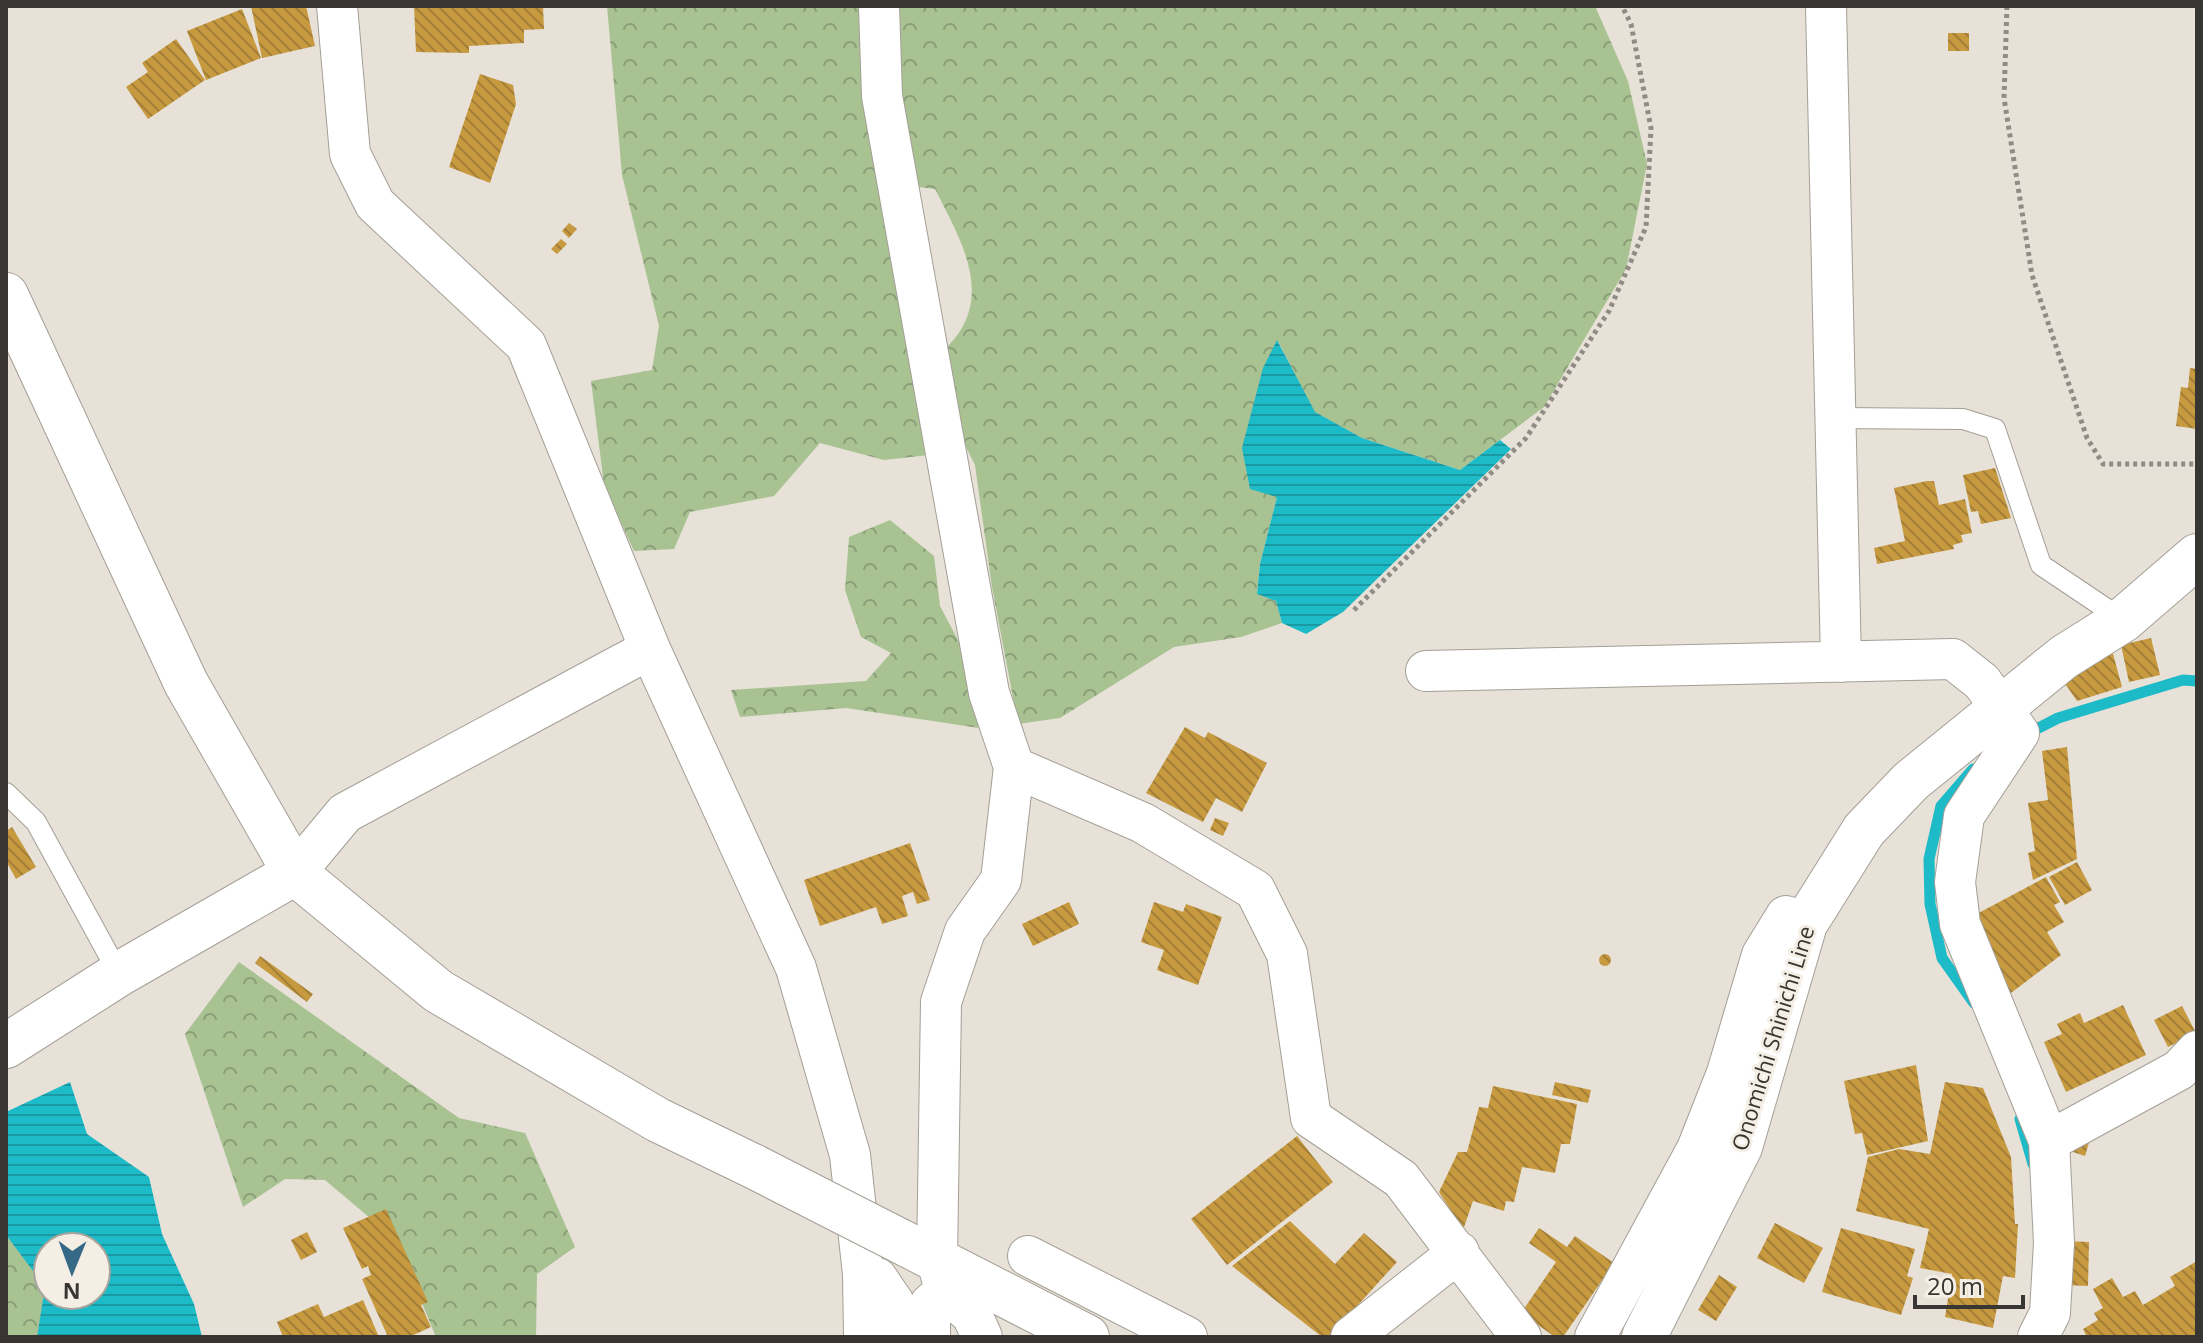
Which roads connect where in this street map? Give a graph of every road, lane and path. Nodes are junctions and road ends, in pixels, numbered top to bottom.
1 (337, 6) edge
2 (879, 6) edge
3 (1622, 6) edge
4 (1826, 6) edge
5 (2007, 6) edge
6 (6, 295) edge
7 (1835, 418) junction
8 (2197, 464) edge
9 (2197, 556) edge
10 (1354, 610) dead end
11 (2123, 620) junction
12 (650, 649) junction
13 (1841, 662) junction
14 (1426, 671) dead end
15 (2002, 710) junction
16 (1014, 767) junction
17 (6, 793) edge
18 (295, 873) junction
19 (1805, 924) junction
20 (119, 974) junction
21 (6, 1046) edge
22 (2197, 1051) edge
23 (2049, 1141) junction
24 (1459, 1252) junction
25 (1028, 1256) dead end
26 (927, 1264) junction
27 (863, 1274) junction
28 (2047, 1332) edge
29 (1173, 1334) edge
30 (864, 1337) edge
31 (898, 1337) edge
32 (930, 1337) edge
33 (982, 1337) edge
34 (1087, 1337) edge
35 (1351, 1337) edge
36 (1521, 1337) edge
37 (1595, 1337) edge
38 (1644, 1337) edge

1 - 12 street
2 - 16 street
3 - 10 path
4 - 7 street
5 - 8 path
6 - 18 street
7 - 11 lane
7 - 13 street
9 - 11 street, Onomichi Shinichi Line
11 - 15 street, Onomichi Shinichi Line
12 - 18 street
12 - 27 street
13 - 14 street
13 - 15 street
15 - 19 street, Onomichi Shinichi Line
15 - 23 street
16 - 24 street
16 - 26 street
17 - 20 lane
18 - 20 street
18 - 26 street, bridge
19 - 37 street
19 - 38 street, Onomichi Shinichi Line
20 - 21 street
22 - 23 street
23 - 28 street
24 - 35 street
24 - 36 street
25 - 29 street
26 - 32 street
26 - 33 street
26 - 34 street
27 - 30 street
27 - 31 street

